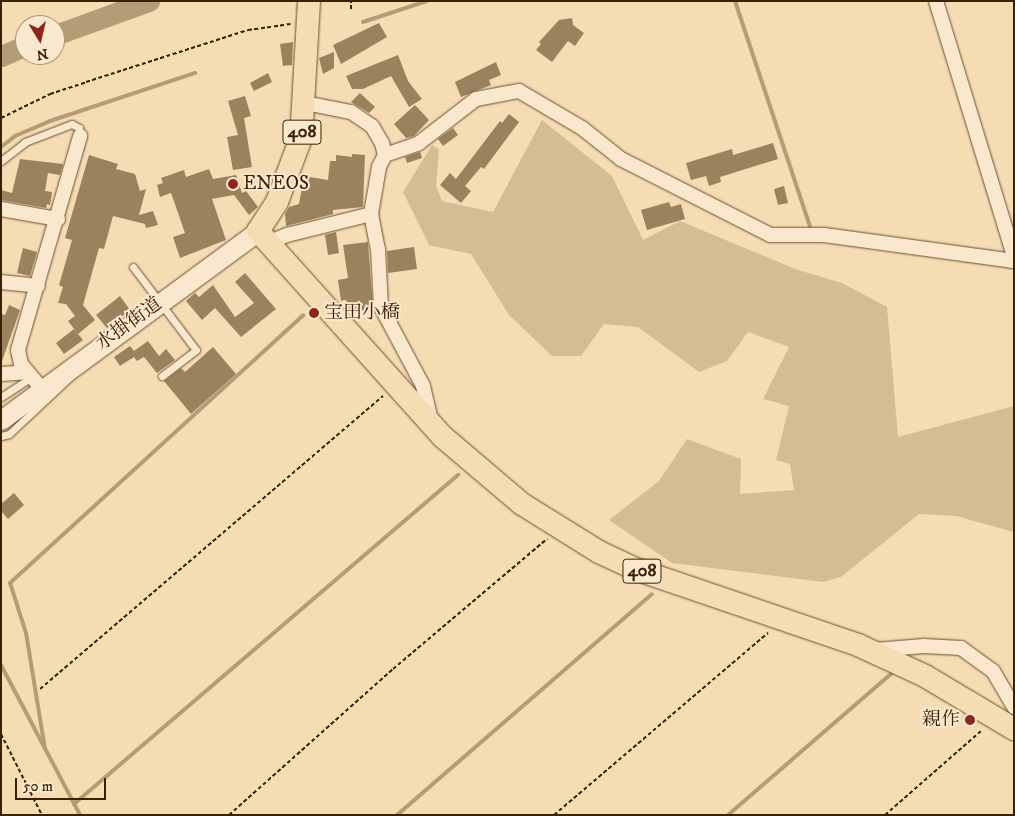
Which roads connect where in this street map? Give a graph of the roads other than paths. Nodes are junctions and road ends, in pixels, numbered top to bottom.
1 (936, 1) edge
2 (309, 12) edge
3 (305, 103) junction
4 (80, 136) joint
5 (385, 155) junction
6 (1, 161) edge
7 (1, 209) edge
8 (371, 214) junction
9 (58, 219) junction
10 (263, 237) junction
11 (1013, 261) edge
12 (133, 266) dead end
13 (1, 282) edge
14 (38, 286) junction
15 (159, 302) junction
16 (68, 368) junction
17 (1, 374) edge
18 (162, 376) dead end
19 (34, 380) junction
20 (1, 397) edge
21 (2, 425) edge
22 (432, 425) junction
23 (870, 651) junction
24 (1008, 718) edge

1 - 11 street
2 - 3 highway, 408
3 - 5 street
3 - 10 highway, 408
4 - 6 lane
4 - 9 street
5 - 8 street
5 - 11 street
7 - 9 street
8 - 10 street
8 - 22 street
9 - 14 street
10 - 15 main road, 水掛街道
10 - 22 highway, 408
12 - 15 lane
13 - 14 street
14 - 19 street
15 - 16 main road, 水掛街道
15 - 18 lane
16 - 19 main road, 水掛街道
16 - 21 lane
17 - 19 street
19 - 20 lane
19 - 21 main road, 水掛街道
22 - 23 highway, 408
23 - 24 highway, 408
23 - 24 street

